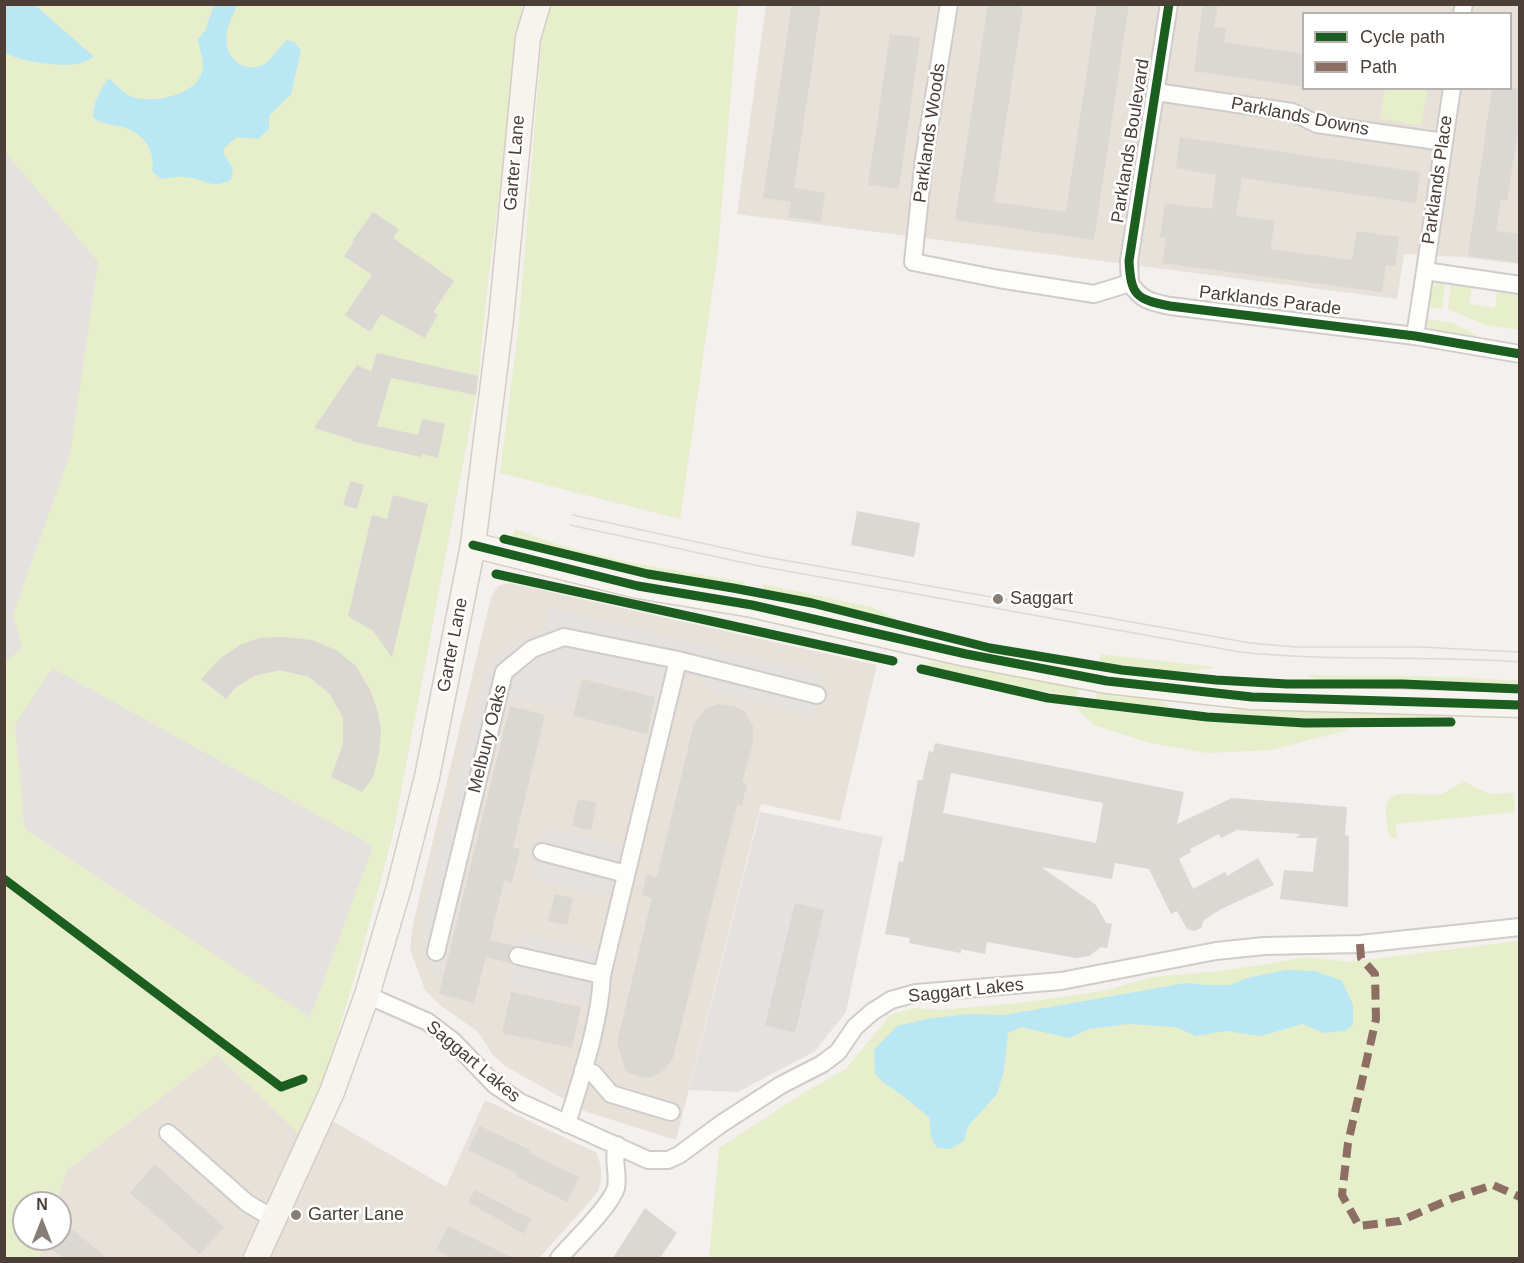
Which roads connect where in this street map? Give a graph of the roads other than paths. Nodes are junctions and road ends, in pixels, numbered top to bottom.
1 (538, 4) edge
2 (950, 4) edge
3 (1169, 4) edge
4 (1452, 90) edge
5 (1156, 92) junction
6 (1444, 142) junction
7 (1425, 271) junction
8 (1130, 283) junction
9 (1520, 285) edge
10 (1415, 336) junction
11 (1520, 354) edge
12 (473, 545) junction
13 (678, 660) junction
14 (817, 695) dead end
15 (1520, 705) edge
16 (542, 852) dead end
17 (626, 874) junction
18 (1520, 927) edge
19 (436, 952) dead end
20 (518, 956) dead end
21 (602, 975) junction
22 (367, 995) junction
23 (583, 1070) junction
24 (671, 1112) dead end
25 (567, 1124) junction
26 (168, 1133) dead end
27 (617, 1145) junction
28 (274, 1219) junction
29 (256, 1258) edge
30 (559, 1258) edge

1 - 12 street, Garter Lane
2 - 8 street, Parklands Woods
3 - 5 street, Parklands Boulevard
4 - 6 street, Parklands Place
5 - 6 street, Parklands Downs
5 - 8 street, Parklands Boulevard
6 - 7 street, Parklands Place
7 - 9 street
7 - 10 street
8 - 10 street, Parklands Parade
10 - 11 street, Parklands Parade
12 - 15 street
12 - 22 street, Garter Lane
13 - 14 street, Melbury Oaks
13 - 17 street
13 - 19 street, Melbury Oaks
16 - 17 street
17 - 21 street
18 - 27 street, Saggart Lakes
20 - 21 street
21 - 23 street
22 - 25 street, Saggart Lakes
22 - 28 street, Garter Lane
23 - 24 street
23 - 25 street
25 - 27 street, Saggart Lakes
26 - 28 street
27 - 30 street
28 - 29 street, Garter Lane

